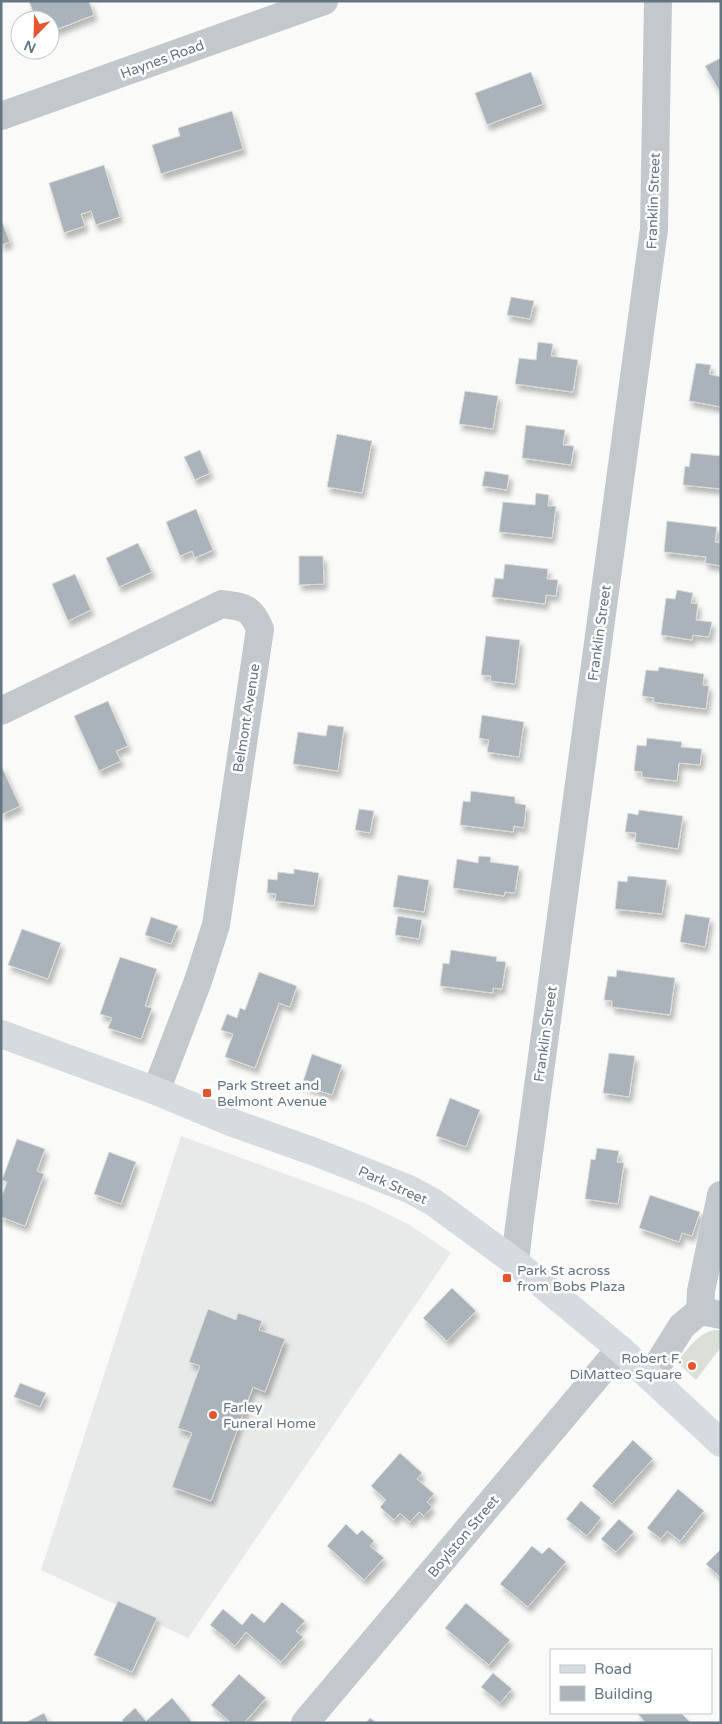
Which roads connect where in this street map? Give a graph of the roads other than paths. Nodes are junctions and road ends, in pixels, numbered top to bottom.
1 (324, 1) edge
2 (658, 1) edge
3 (1, 116) edge
4 (1, 710) edge
5 (1, 1034) edge
6 (156, 1091) junction
7 (721, 1195) edge
8 (516, 1262) junction
9 (710, 1313) edge
10 (620, 1349) junction
11 (650, 1377) junction
12 (721, 1443) edge
13 (306, 1723) edge

1 - 3 street, Haynes Road
2 - 8 street, Franklin Street
4 - 6 street, Belmont Avenue
5 - 6 main road, Park Street
6 - 8 main road, Park Street
7 - 9 street
8 - 10 main road, Park Street
9 - 11 street
10 - 11 main road, Park Street
10 - 13 street, Boylston Street
11 - 12 main road, Park Street

